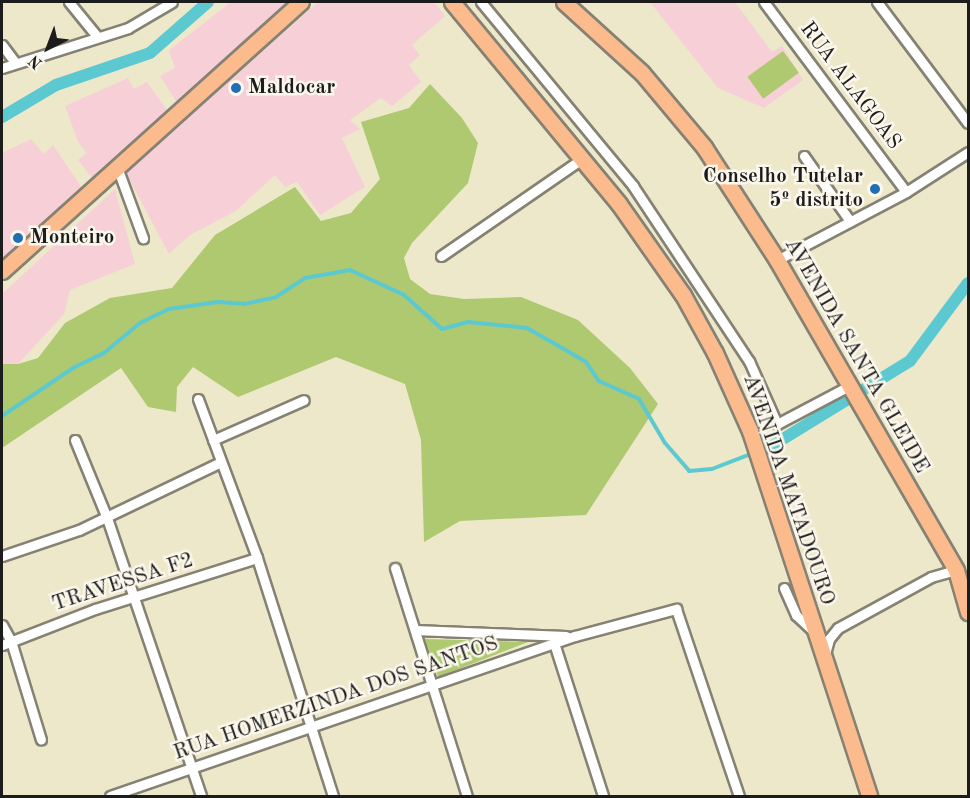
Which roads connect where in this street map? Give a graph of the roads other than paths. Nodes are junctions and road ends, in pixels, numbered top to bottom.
1 (69, 2) edge
2 (172, 2) edge
3 (301, 2) edge
4 (452, 2) edge
5 (481, 2) edge
6 (564, 2) edge
7 (765, 2) edge
8 (877, 2) edge
9 (96, 35) junction
10 (2, 45) edge
11 (14, 61) junction
12 (2, 68) edge
13 (969, 123) edge
14 (969, 152) edge
15 (804, 156) dead end
16 (583, 158) junction
17 (117, 166) junction
18 (906, 192) junction
19 (850, 221) junction
20 (143, 238) dead end
21 (441, 256) dead end
22 (777, 260) junction
23 (2, 271) edge
24 (851, 387) junction
25 (198, 399) dead end
26 (304, 400) dead end
27 (75, 440) dead end
28 (213, 440) junction
29 (221, 462) junction
30 (107, 518) junction
31 (2, 556) edge
32 (257, 558) junction
33 (395, 568) dead end
34 (956, 570) junction
35 (784, 588) dead end
36 (135, 598) junction
37 (969, 612) edge
38 (2, 625) edge
39 (415, 630) junction
40 (816, 634) junction
41 (575, 636) junction
42 (6, 643) edge
43 (554, 643) junction
44 (825, 656) junction
45 (431, 684) junction
46 (310, 726) junction
47 (41, 740) dead end
48 (192, 768) junction
49 (110, 796) edge
50 (201, 796) edge
51 (333, 796) edge
52 (467, 796) edge
53 (603, 796) edge
54 (739, 796) edge
55 (869, 796) edge

1 - 9 street
2 - 9 street
3 - 17 main road
4 - 16 main road, AVENIDA MATADOURO
5 - 24 street
6 - 22 main road, AVENIDA SANTA GLEIDE
7 - 18 street, RUA ALAGOAS
8 - 13 street
9 - 11 street
10 - 11 street
11 - 12 street
14 - 18 street
15 - 19 street
16 - 21 street
16 - 40 main road, AVENIDA MATADOURO
17 - 20 street
17 - 23 main road
18 - 19 street
19 - 22 street
22 - 24 main road, AVENIDA SANTA GLEIDE
24 - 34 main road, AVENIDA SANTA GLEIDE
25 - 28 street
26 - 28 street
27 - 30 street
28 - 29 street
29 - 30 street
29 - 32 street
30 - 31 street
30 - 36 street
32 - 36 street, TRAVESSA F2
32 - 46 street
33 - 39 street
34 - 37 main road, AVENIDA SANTA GLEIDE
34 - 44 street
35 - 40 street
36 - 42 street, TRAVESSA F2
36 - 48 street
38 - 42 street
39 - 41 street, RUA HOMERZINDA DOS SANTOS
39 - 45 street
40 - 44 main road, AVENIDA MATADOURO
41 - 43 street, RUA HOMERZINDA DOS SANTOS
41 - 54 street, RUA HOMERZINDA DOS SANTOS
42 - 47 street
43 - 45 street, RUA HOMERZINDA DOS SANTOS
43 - 53 street
44 - 55 main road, AVENIDA MATADOURO
45 - 46 street, RUA HOMERZINDA DOS SANTOS
45 - 52 street
46 - 48 street, RUA HOMERZINDA DOS SANTOS
46 - 51 street
48 - 49 street, RUA HOMERZINDA DOS SANTOS
48 - 50 street

